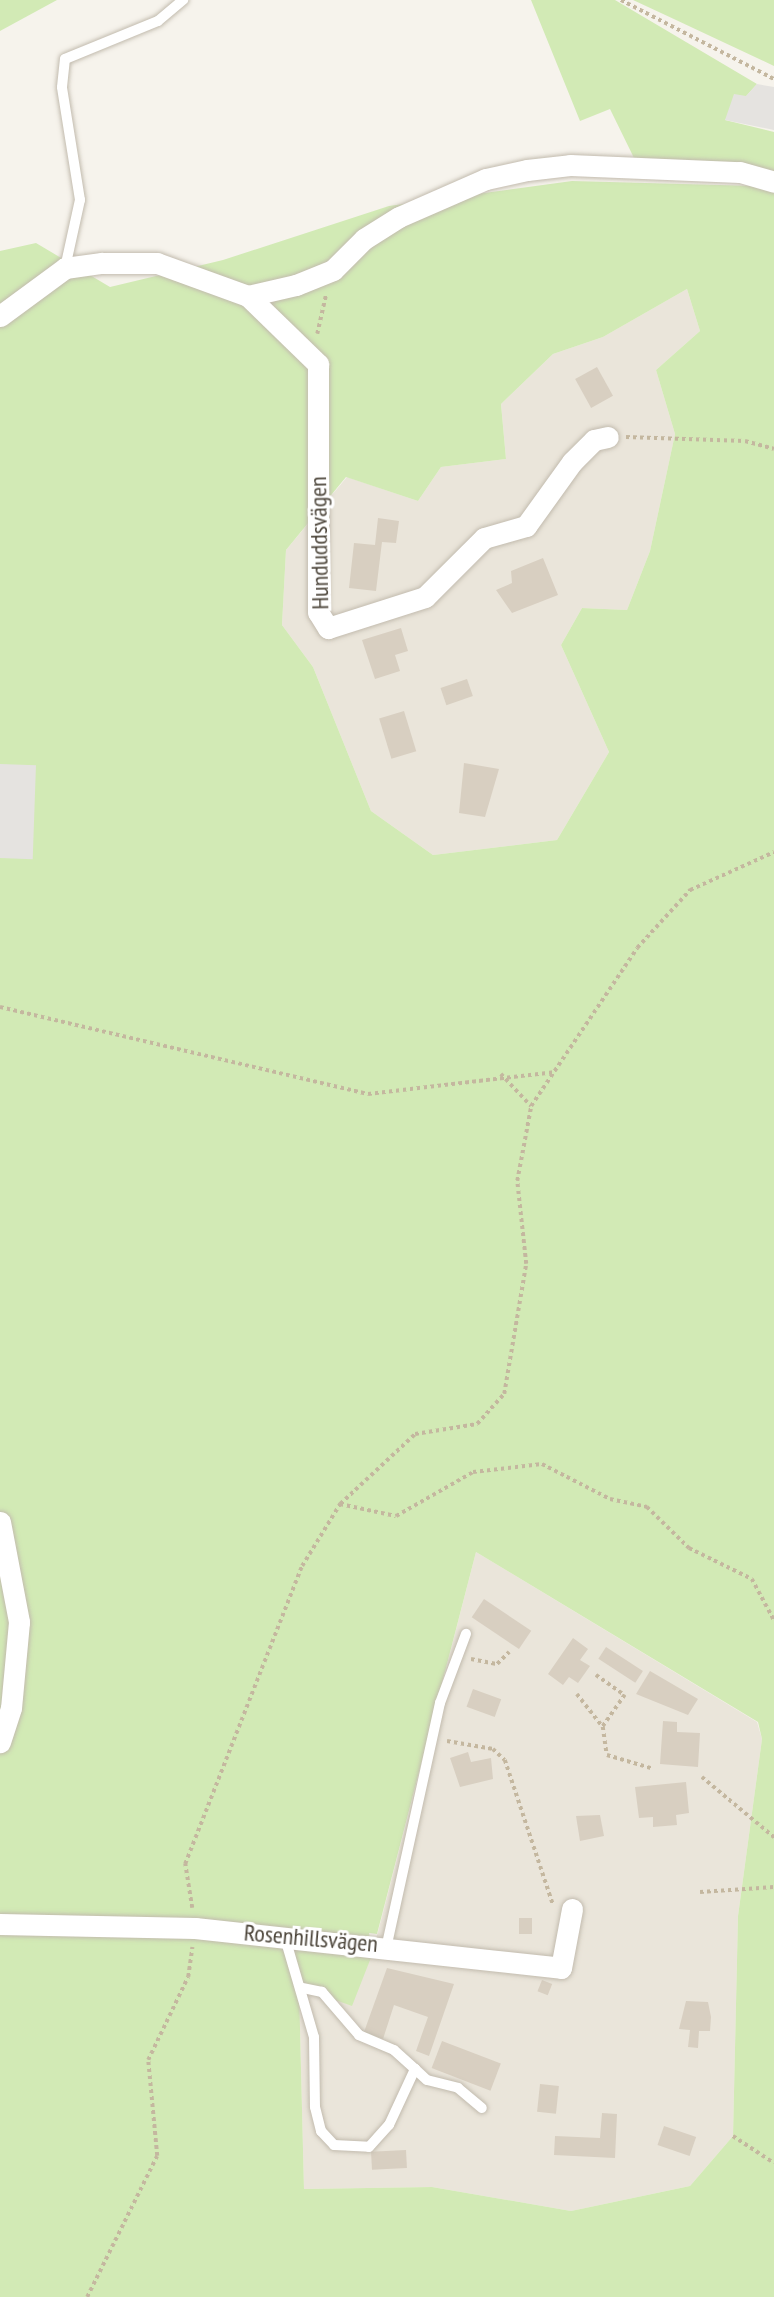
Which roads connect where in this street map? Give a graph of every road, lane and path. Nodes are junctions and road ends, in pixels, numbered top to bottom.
1 (183, 0) edge
2 (621, 0) edge
3 (774, 79) edge
4 (774, 181) edge
5 (65, 268) junction
6 (333, 270) junction
7 (248, 296) junction
8 (0, 316) edge
9 (318, 364) junction
10 (608, 437) joint
11 (774, 449) edge
12 (774, 852) edge
13 (0, 1007) edge
14 (557, 1072) junction
15 (501, 1074) junction
16 (531, 1106) junction
17 (340, 1504) junction
18 (0, 1524) edge
19 (774, 1620) edge
20 (467, 1634) dead end
21 (509, 1651) dead end
22 (459, 1654) junction
23 (596, 1675) dead end
24 (578, 1694) dead end
25 (603, 1727) junction
26 (0, 1742) edge
27 (431, 1743) junction
28 (652, 1768) dead end
29 (702, 1777) dead end
30 (774, 1836) edge
31 (774, 1887) edge
32 (700, 1892) dead end
33 (572, 1909) joint
34 (0, 1924) edge
35 (195, 1928) junction
36 (284, 1935) junction
37 (387, 1944) junction
38 (303, 1989) junction
39 (415, 2069) junction
40 (482, 2108) dead end
41 (733, 2136) dead end
42 (774, 2163) edge
43 (87, 2297) edge

1 - 5 lane
2 - 3 path
4 - 6 street
5 - 7 street
5 - 8 street
6 - 7 street
6 - 9 path
7 - 9 street
9 - 10 street, Hunduddsvägen
10 - 11 path
12 - 14 path
13 - 15 path
14 - 15 path
14 - 16 path
15 - 16 path
16 - 17 path
17 - 19 path
17 - 35 path
18 - 26 street
20 - 22 lane
21 - 22 path
22 - 27 lane
23 - 25 path
24 - 25 path
25 - 28 path
27 - 33 path
27 - 37 lane
29 - 30 path
31 - 32 path
33 - 37 street, Rosenhillsvägen
34 - 35 street, Rosenhillsvägen
35 - 36 street, Rosenhillsvägen
35 - 43 path
36 - 37 street, Rosenhillsvägen
36 - 38 lane
38 - 39 lane
38 - 39 lane
39 - 40 lane
41 - 42 path

